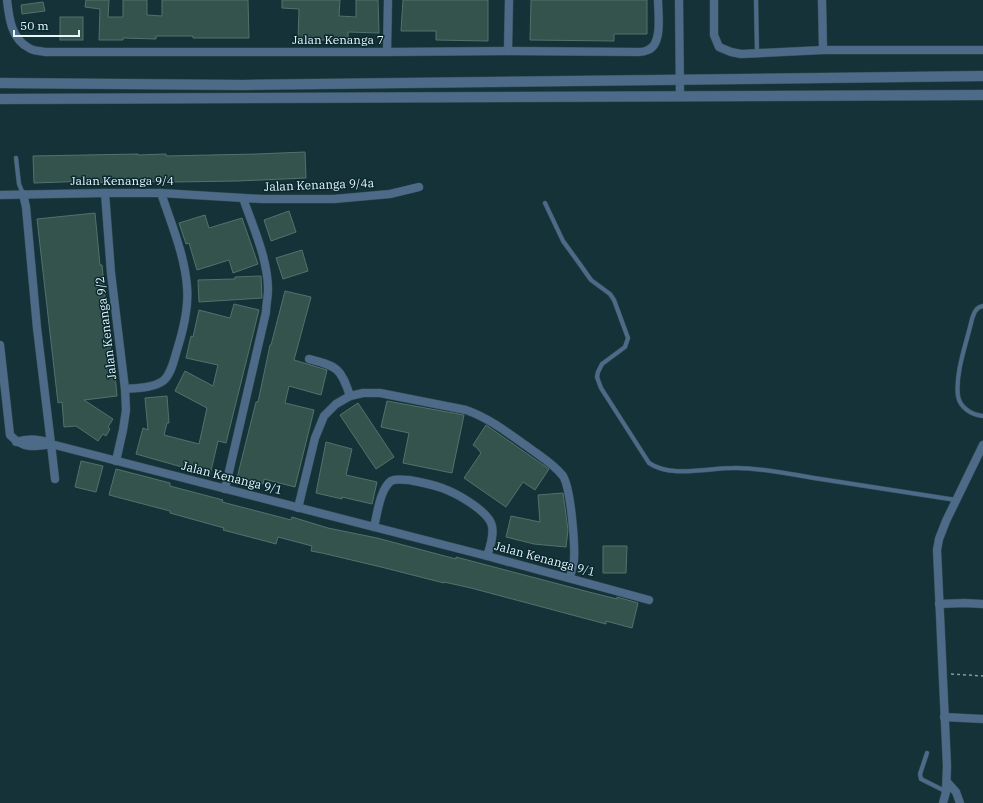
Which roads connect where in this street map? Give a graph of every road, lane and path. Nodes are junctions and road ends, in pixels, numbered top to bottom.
1 (7, 0) edge
2 (388, 0) edge
3 (508, 0) edge
4 (658, 0) edge
5 (680, 0) edge
6 (714, 0) edge
7 (756, 0) edge
8 (822, 0) edge
9 (823, 50) junction
10 (983, 50) edge
11 (508, 51) junction
12 (387, 52) junction
13 (756, 53) junction
14 (983, 76) edge
15 (680, 80) junction
16 (0, 83) edge
17 (983, 95) edge
18 (680, 96) junction
19 (0, 99) edge
20 (16, 158) dead end
21 (419, 186) dead end
22 (105, 193) junction
23 (161, 193) junction
24 (23, 194) junction
25 (0, 195) edge
26 (243, 198) junction
27 (544, 203) dead end
28 (983, 306) edge
29 (0, 345) edge
30 (309, 359) dead end
31 (125, 389) junction
32 (350, 396) junction
33 (983, 416) edge
34 (51, 444) junction
35 (983, 445) edge
36 (116, 461) junction
37 (55, 479) dead end
38 (225, 489) junction
39 (956, 500) junction
40 (298, 508) junction
41 (374, 527) junction
42 (487, 556) junction
43 (570, 578) junction
44 (649, 600) dead end
45 (939, 604) junction
46 (983, 604) edge
47 (943, 673) junction
48 (983, 676) edge
49 (944, 717) junction
50 (983, 719) edge
51 (927, 753) dead end
52 (947, 782) junction
53 (946, 792) junction
54 (943, 803) edge
55 (960, 803) edge

1 - 12 street, Jalan Kenanga 7
2 - 12 street
3 - 11 street
4 - 11 street, Jalan Kenanga 7
5 - 15 street
6 - 13 street
7 - 13 lane
8 - 9 street
9 - 10 street
9 - 13 street
11 - 12 street, Jalan Kenanga 7
14 - 15 street
15 - 16 street
15 - 18 street
17 - 18 street
18 - 19 street
20 - 24 lane
21 - 26 street, Jalan Kenanga 9/4a
22 - 23 street, Jalan Kenanga 9/4
22 - 24 street, Jalan Kenanga 9/4
22 - 31 street, Jalan Kenanga 9/2
23 - 26 street, Jalan Kenanga 9/4
23 - 31 street
24 - 25 street, Jalan Kenanga 9/4
24 - 34 street
26 - 38 street
27 - 39 lane
28 - 33 lane
29 - 34 street, Jalan Kenanga 9/1
30 - 32 street
31 - 36 street, Jalan Kenanga 9/2
32 - 40 street
32 - 43 street
34 - 36 street, Jalan Kenanga 9/1
34 - 37 street
35 - 39 street
36 - 38 street, Jalan Kenanga 9/1
38 - 40 street, Jalan Kenanga 9/1
39 - 45 street
40 - 41 street, Jalan Kenanga 9/1
41 - 42 street, Jalan Kenanga 9/1
41 - 42 street
42 - 43 street, Jalan Kenanga 9/1
43 - 44 street, Jalan Kenanga 9/1
45 - 46 street
45 - 47 street
47 - 48 path
47 - 49 street
49 - 50 street
49 - 52 street
51 - 53 lane
52 - 53 street
52 - 55 street
53 - 54 street

